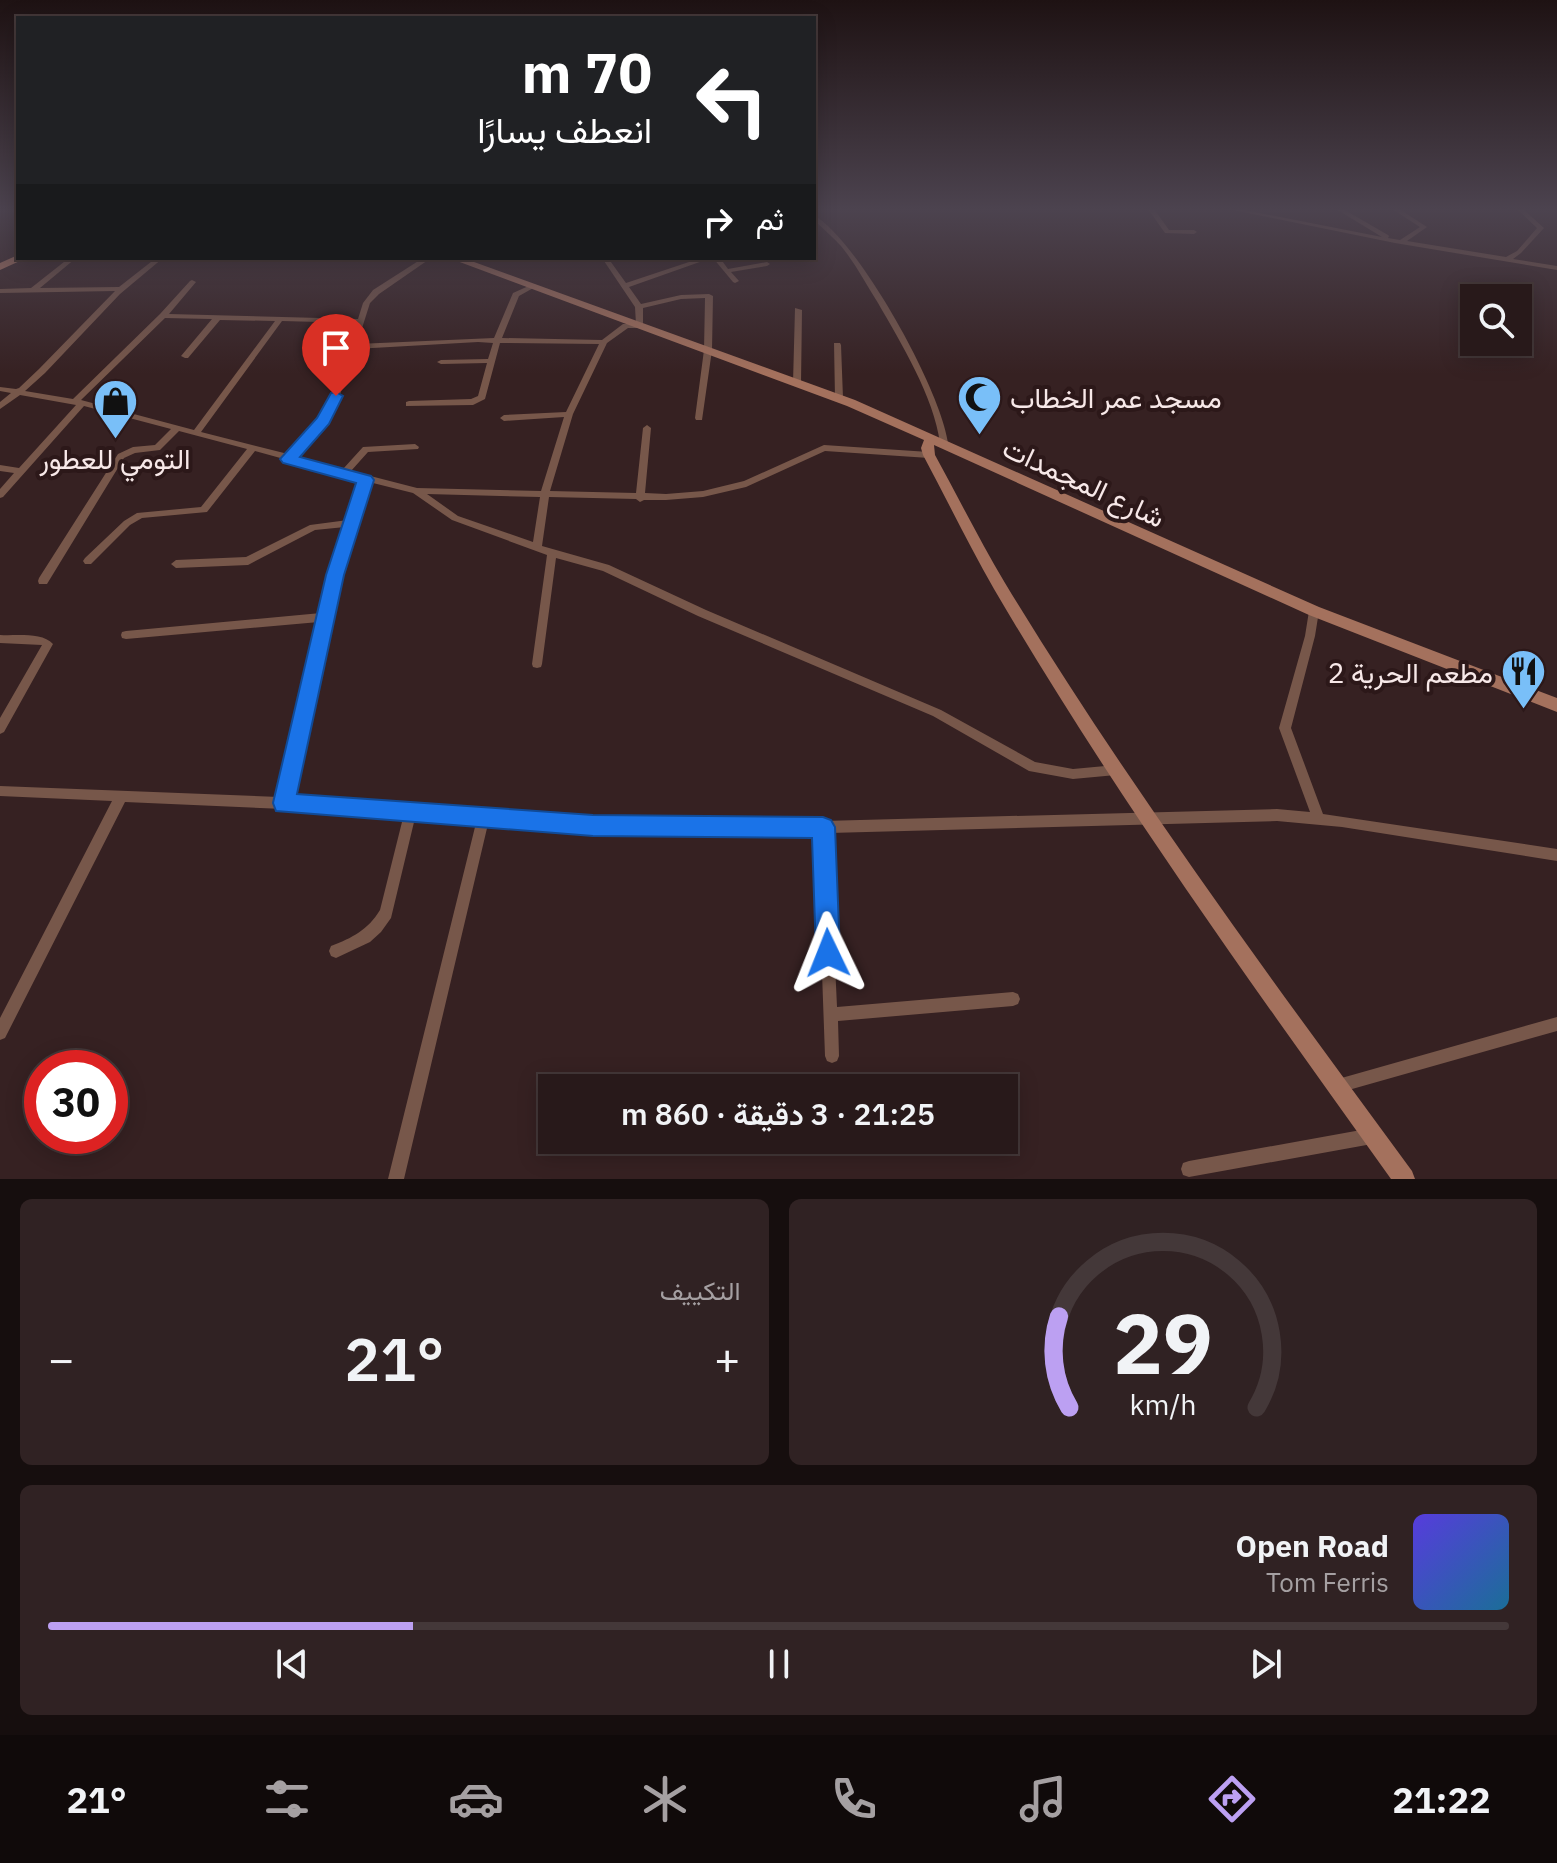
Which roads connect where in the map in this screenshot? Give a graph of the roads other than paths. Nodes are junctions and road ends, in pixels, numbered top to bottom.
1 (66, 264) edge
2 (152, 264) edge
3 (419, 264) edge
4 (471, 264) edge
5 (609, 264) edge
6 (690, 264) edge
7 (721, 264) edge
8 (767, 264) dead end
9 (856, 264) edge
10 (1532, 264) edge
11 (1557, 268) edge
12 (727, 271) junction
13 (735, 281) dead end
14 (192, 282) dead end
15 (533, 286) junction
16 (624, 286) junction
17 (118, 289) junction
18 (0, 291) edge
19 (32, 291) junction
20 (639, 307) junction
21 (798, 310) dead end
22 (163, 316) junction
23 (218, 317) junction
24 (281, 318) junction
25 (359, 321) junction
26 (640, 326) junction
27 (497, 340) junction
28 (604, 342) junction
29 (837, 345) dead end
30 (351, 347) junction
31 (708, 350) junction
32 (185, 356) dead end
33 (492, 361) junction
34 (441, 362) dead end
35 (797, 383) junction
36 (0, 389) edge
37 (21, 391) junction
38 (839, 398) junction
39 (79, 402) junction
40 (409, 404) dead end
41 (0, 406) edge
42 (569, 414) junction
43 (504, 418) dead end
44 (699, 418) dead end
45 (647, 428) dead end
46 (176, 429) junction
47 (196, 433) junction
48 (937, 440) junction
49 (415, 447) dead end
50 (253, 448) junction
51 (929, 455) junction
52 (288, 459) junction
53 (0, 468) edge
54 (21, 471) junction
55 (343, 474) junction
56 (365, 480) junction
57 (416, 491) junction
58 (545, 494) junction
59 (0, 495) edge
60 (640, 499) junction
61 (351, 523) junction
62 (537, 547) junction
63 (552, 553) junction
64 (88, 561) dead end
65 (176, 564) dead end
66 (43, 581) dead end
67 (1314, 611) junction
68 (326, 617) junction
69 (126, 635) dead end
70 (0, 639) edge
71 (537, 664) dead end
72 (1557, 705) edge
73 (0, 729) edge
74 (1116, 770) junction
75 (0, 791) edge
76 (122, 795) junction
77 (284, 803) junction
78 (410, 814) junction
79 (483, 819) junction
80 (1319, 819) junction
81 (1150, 821) junction
82 (823, 827) junction
83 (1557, 855) edge
84 (336, 951) dead end
85 (1013, 999) dead end
86 (5, 1012) edge
87 (830, 1015) junction
88 (1557, 1024) edge
89 (0, 1033) edge
90 (832, 1056) dead end
91 (1336, 1087) junction
92 (1374, 1136) junction
93 (1189, 1169) dead end
94 (396, 1179) edge
95 (1404, 1179) edge

1 - 19 street
2 - 17 street
3 - 25 street
4 - 15 main road, شارع المجمدات
5 - 16 street
6 - 16 street
7 - 12 street
8 - 12 street
9 - 48 street
10 - 11 street
12 - 13 street
14 - 22 street
15 - 26 main road, شارع المجمدات
15 - 27 street
16 - 20 street
17 - 19 street
17 - 37 street
18 - 19 street
20 - 26 street
20 - 31 street
21 - 35 street
22 - 23 street
22 - 39 street
23 - 24 street
23 - 32 street
24 - 25 street
24 - 47 street
25 - 30 street
26 - 28 street
26 - 31 main road, شارع المجمدات
27 - 28 street
27 - 30 street
27 - 33 street
28 - 42 street
29 - 38 street
30 - 52 street
31 - 35 main road, شارع المجمدات
31 - 44 street
33 - 34 street
33 - 40 street
35 - 38 main road, شارع المجمدات
36 - 37 street
37 - 39 street
37 - 41 street
38 - 48 main road, شارع المجمدات
39 - 46 street
39 - 54 street
42 - 43 street
42 - 58 street
45 - 60 street
46 - 47 street
46 - 66 street
47 - 50 street
48 - 51 main road
48 - 67 main road, شارع المجمدات
49 - 55 street
50 - 52 street
50 - 64 street
51 - 60 street
51 - 74 main road
52 - 55 street
53 - 54 street
54 - 59 street
55 - 56 street
56 - 57 street
56 - 61 street
57 - 58 street
57 - 62 street
58 - 60 street
58 - 62 street
61 - 65 street
61 - 68 street
62 - 63 street
63 - 71 street
63 - 74 street
67 - 72 main road, شارع المجمدات
67 - 80 street
68 - 69 street
68 - 77 street
70 - 73 street
74 - 81 main road
75 - 76 street
76 - 77 street
76 - 86 street
77 - 78 street
78 - 79 street
78 - 84 street
79 - 82 street
79 - 94 street
80 - 81 street
80 - 83 street
81 - 82 street
81 - 91 main road
82 - 87 street
85 - 87 street
86 - 89 street
87 - 90 street
88 - 91 street
91 - 92 main road
92 - 93 street
92 - 95 main road

